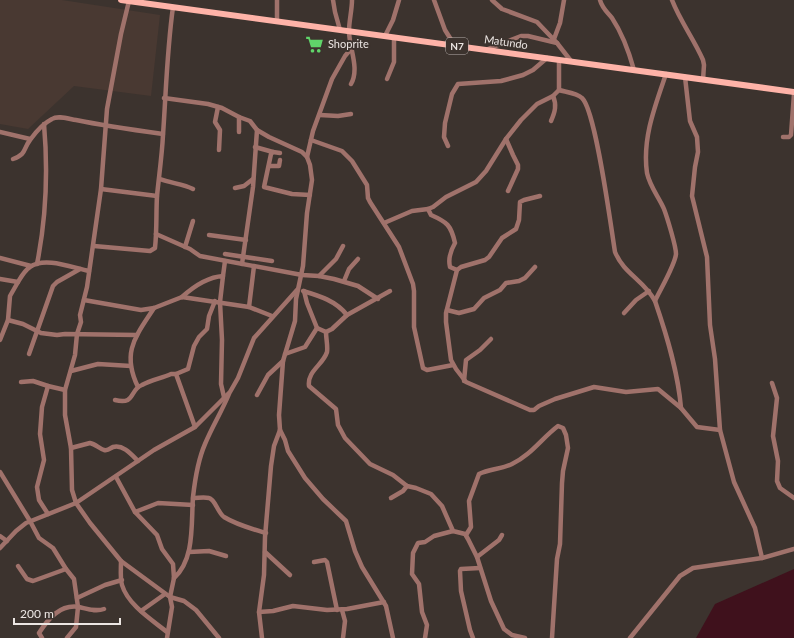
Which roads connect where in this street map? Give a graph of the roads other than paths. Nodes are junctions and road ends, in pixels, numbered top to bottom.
1 (121, 0) edge
2 (277, 0) edge
3 (333, 0) edge
4 (352, 0) edge
5 (399, 0) edge
6 (434, 0) edge
7 (492, 0) edge
8 (564, 0) edge
9 (600, 0) edge
10 (672, 0) edge
11 (129, 1) junction
12 (173, 7) junction
13 (277, 21) junction
14 (340, 30) junction
15 (349, 31) junction
16 (385, 36) junction
17 (394, 37) junction
18 (556, 41) junction
19 (455, 46) junction
20 (351, 49) junction
21 (488, 49) junction
22 (547, 58) junction
23 (559, 60) junction
24 (571, 61) junction
25 (634, 70) junction
26 (666, 74) junction
27 (685, 77) junction
28 (386, 79) dead end
29 (703, 80) junction
30 (351, 84) dead end
31 (559, 90) junction
32 (794, 93) edge
33 (553, 96) junction
34 (164, 98) junction
35 (218, 107) junction
36 (351, 114) dead end
37 (320, 115) junction
38 (239, 117) junction
39 (551, 121) dead end
40 (44, 124) junction
41 (106, 126) junction
42 (257, 130) junction
43 (0, 132) edge
44 (239, 132) dead end
45 (163, 134) junction
46 (783, 137) dead end
47 (30, 139) junction
48 (506, 139) junction
49 (311, 140) junction
50 (448, 146) dead end
51 (255, 148) junction
52 (219, 150) dead end
53 (273, 152) junction
54 (280, 153) dead end
55 (307, 156) junction
56 (13, 160) dead end
57 (280, 160) dead end
58 (269, 166) junction
59 (160, 179) junction
60 (253, 179) junction
61 (235, 188) dead end
62 (101, 189) junction
63 (193, 189) dead end
64 (508, 191) dead end
65 (310, 195) junction
66 (157, 196) junction
67 (540, 196) dead end
68 (428, 209) junction
69 (193, 221) dead end
70 (384, 224) junction
71 (156, 234) junction
72 (209, 235) dead end
73 (246, 240) junction
74 (94, 246) junction
75 (343, 246) dead end
76 (185, 247) junction
77 (225, 254) dead end
78 (243, 257) junction
79 (0, 258) edge
80 (358, 259) dead end
81 (225, 261) junction
82 (272, 261) dead end
83 (37, 264) junction
84 (242, 264) junction
85 (31, 266) junction
86 (254, 266) junction
87 (535, 267) dead end
88 (80, 269) junction
89 (457, 270) junction
90 (89, 271) junction
91 (302, 275) junction
92 (223, 276) junction
93 (319, 276) junction
94 (0, 279) edge
95 (344, 281) junction
96 (18, 282) junction
97 (298, 289) junction
98 (304, 291) junction
99 (390, 291) dead end
100 (649, 291) junction
101 (182, 297) junction
102 (378, 299) junction
103 (84, 300) junction
104 (655, 301) junction
105 (218, 302) junction
106 (249, 307) junction
107 (154, 308) junction
108 (447, 310) junction
109 (624, 313) dead end
110 (347, 315) junction
111 (272, 316) junction
112 (8, 320) junction
113 (317, 328) junction
114 (36, 332) junction
115 (326, 332) junction
116 (77, 334) junction
117 (137, 335) junction
118 (491, 339) dead end
119 (0, 340) edge
120 (29, 354) dead end
121 (286, 354) junction
122 (283, 361) junction
123 (454, 365) junction
124 (131, 366) junction
125 (70, 371) junction
126 (176, 374) junction
127 (464, 381) junction
128 (20, 382) dead end
129 (772, 383) dead end
130 (48, 386) junction
131 (138, 387) junction
132 (65, 390) junction
133 (230, 392) junction
134 (257, 395) dead end
135 (224, 397) junction
136 (114, 400) dead end
137 (681, 408) junction
138 (195, 427) junction
139 (280, 430) junction
140 (720, 430) junction
141 (71, 448) junction
142 (138, 461) junction
143 (0, 472) edge
144 (116, 477) junction
145 (407, 486) junction
146 (193, 498) junction
147 (391, 498) dead end
148 (794, 498) edge
149 (76, 503) junction
150 (193, 505) junction
151 (135, 512) junction
152 (48, 514) junction
153 (30, 521) junction
154 (453, 531) junction
155 (266, 533) junction
156 (466, 535) junction
157 (502, 535) dead end
158 (0, 536) edge
159 (7, 541) junction
160 (0, 548) edge
161 (794, 549) edge
162 (189, 552) junction
163 (265, 552) junction
164 (226, 556) dead end
165 (477, 557) junction
166 (762, 558) junction
167 (121, 561) junction
168 (314, 562) dead end
169 (18, 566) dead end
170 (480, 568) junction
171 (66, 569) junction
172 (290, 575) dead end
173 (174, 578) junction
174 (122, 580) junction
175 (165, 594) junction
176 (170, 597) junction
177 (77, 598) junction
178 (384, 602) junction
179 (78, 607) junction
180 (104, 609) dead end
181 (340, 610) junction
182 (141, 611) junction
183 (259, 612) junction
184 (167, 632) junction
185 (42, 638) edge
186 (67, 638) edge
187 (167, 638) edge
188 (219, 638) edge
189 (262, 638) edge
190 (343, 638) edge
191 (393, 638) edge
192 (425, 638) edge
193 (473, 638) edge
194 (525, 638) edge
195 (552, 638) edge
196 (630, 638) edge

1 - 11 main road, Matundo / N7
2 - 13 street
3 - 14 street
4 - 15 street
5 - 16 street
6 - 19 street
7 - 18 street
8 - 18 street
9 - 25 street
10 - 29 street
11 - 12 main road, Matundo / N7
11 - 41 street
12 - 13 main road, Matundo / N7
12 - 34 street
13 - 14 main road, Matundo / N7
14 - 15 main road, Matundo / N7
15 - 16 main road, Matundo / N7
15 - 20 street
16 - 17 main road, Matundo / N7
17 - 19 main road, Matundo / N7
17 - 28 street
18 - 21 street
18 - 24 street
19 - 21 main road, Matundo / N7
20 - 30 street
20 - 37 street
21 - 22 main road, Matundo / N7
22 - 23 main road, Matundo / N7
22 - 50 street
23 - 24 main road, Matundo / N7
23 - 31 street
24 - 25 main road, Matundo / N7
25 - 26 main road, Matundo / N7
26 - 27 main road, Matundo / N7
26 - 104 street
27 - 29 main road, Matundo / N7
27 - 140 street
29 - 32 main road, Matundo / N7
31 - 33 street
31 - 100 street
32 - 46 street
33 - 39 street
33 - 48 street
34 - 35 street
34 - 45 street
35 - 38 street
35 - 52 street
36 - 37 street
37 - 49 street
38 - 42 street
38 - 44 street
40 - 41 street
40 - 47 street
40 - 83 street
41 - 45 street
41 - 62 street
42 - 51 street
42 - 55 street
43 - 47 street
45 - 59 street
47 - 56 street
48 - 64 street
48 - 68 street
49 - 55 street
49 - 70 street
51 - 53 street
51 - 60 street
53 - 54 street
53 - 58 street
55 - 65 street
57 - 58 street
58 - 65 street
59 - 63 street
59 - 66 street
60 - 61 street
60 - 73 street
62 - 66 street
62 - 74 street
65 - 91 street
66 - 71 street
67 - 89 street
68 - 70 street
68 - 89 street
69 - 76 street
70 - 123 street
71 - 74 street
71 - 76 street
72 - 73 street
73 - 78 street
74 - 90 street
75 - 93 street
76 - 81 street
77 - 78 street
78 - 82 street
78 - 84 street
79 - 85 street
80 - 95 street
81 - 84 street
81 - 92 street
83 - 85 street
83 - 88 street
84 - 86 street
85 - 96 street
86 - 91 street
86 - 106 street
87 - 108 street
88 - 90 street
88 - 114 street
89 - 108 street
90 - 103 street
91 - 93 street
91 - 97 street
92 - 101 street
92 - 105 street
93 - 95 street
94 - 96 street
95 - 102 street
96 - 112 street
97 - 98 street
97 - 111 street
97 - 121 street
98 - 110 street
98 - 113 street
99 - 102 street
100 - 104 street
100 - 109 street
101 - 105 street
101 - 107 street
102 - 110 street
103 - 107 street
103 - 116 street
104 - 137 street
105 - 106 street
105 - 126 street
105 - 135 street
106 - 111 street
107 - 117 street
108 - 123 street
110 - 115 street
111 - 133 street
112 - 114 street
112 - 119 street
113 - 115 street
113 - 121 street
114 - 116 street
114 - 120 street
115 - 145 street
116 - 117 street
116 - 125 street
117 - 124 street
118 - 127 street
121 - 122 street
122 - 134 street
122 - 139 street
123 - 127 street
124 - 125 street
124 - 131 street
125 - 132 street
126 - 131 street
126 - 138 street
127 - 137 street
128 - 130 street
129 - 148 street
130 - 132 street
130 - 152 street
131 - 136 street
132 - 141 street
133 - 135 street
133 - 146 street
135 - 138 street
137 - 140 street
138 - 142 street
139 - 155 street
139 - 178 street
140 - 166 street
141 - 142 street
141 - 149 street
142 - 144 street
143 - 153 street
144 - 149 street
144 - 151 street
145 - 147 street
145 - 154 street
146 - 150 street
146 - 155 street
149 - 152 street
149 - 167 street
150 - 151 street
150 - 162 street
151 - 173 street
152 - 153 street
153 - 159 street
153 - 171 street
154 - 156 street
154 - 192 street
155 - 163 street
156 - 165 street
156 - 195 street
157 - 165 street
158 - 159 street
159 - 160 street
161 - 166 street
162 - 164 street
162 - 173 street
163 - 172 street
163 - 183 street
165 - 170 street
166 - 196 street
167 - 174 street
167 - 175 street
168 - 181 street
169 - 171 street
170 - 193 street
170 - 194 street
171 - 177 street
173 - 176 street
174 - 177 street
174 - 182 street
175 - 176 street
175 - 182 street
176 - 184 street
176 - 188 street
177 - 179 street
178 - 181 street
178 - 191 street
179 - 180 street
179 - 185 street
179 - 186 street
181 - 183 street
181 - 190 street
182 - 184 street
183 - 189 street
184 - 187 street

